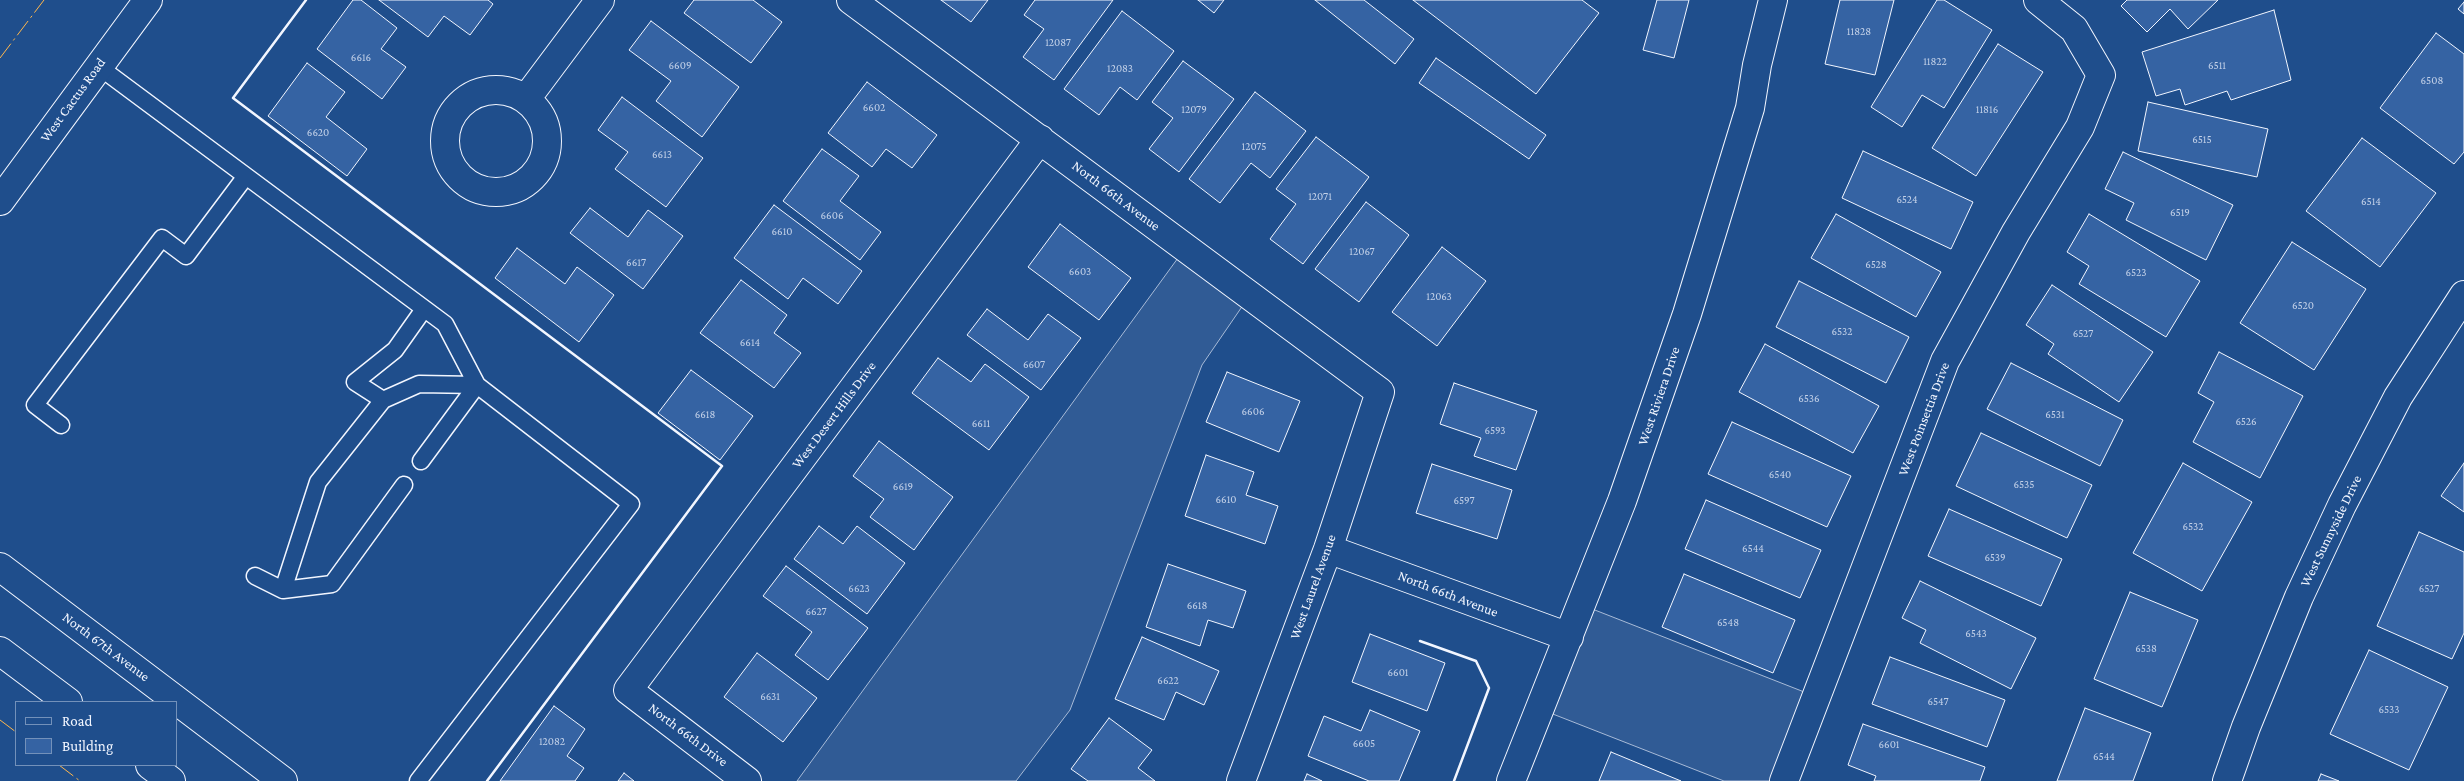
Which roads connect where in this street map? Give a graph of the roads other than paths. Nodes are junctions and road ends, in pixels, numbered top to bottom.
1 (148, 0) edge
2 (600, 0) edge
3 (851, 0) edge
4 (1773, 0) edge
5 (2038, 0) edge
6 (98, 66) junction
7 (526, 99) dead end
8 (1040, 139) junction
9 (246, 176) junction
10 (0, 201) edge
11 (2464, 295) edge
12 (424, 309) junction
13 (477, 385) junction
14 (1380, 392) joint
15 (382, 400) junction
16 (61, 425) dead end
17 (421, 461) dead end
18 (404, 485) dead end
19 (1328, 549) junction
20 (0, 567) edge
21 (256, 576) dead end
22 (283, 590) junction
23 (1569, 638) junction
24 (0, 651) edge
25 (628, 690) joint
26 (67, 701) edge
27 (178, 701) edge
28 (178, 701) edge
29 (151, 766) edge
30 (171, 781) edge
31 (284, 781) edge
32 (418, 781) edge
33 (748, 781) edge
34 (1241, 781) edge
35 (1511, 781) edge
36 (1784, 781) edge
37 (2227, 781) edge

1 - 6 street, West Cactus Road
2 - 7 street
3 - 8 street, North 66th Avenue
4 - 23 street, West Riviera Drive
5 - 36 street, West Poinsettia Drive
6 - 9 lane
6 - 10 street, West Cactus Road
8 - 14 street, North 66th Avenue
8 - 25 street, West Desert Hills Drive
9 - 12 lane
9 - 16 lane
11 - 37 street, West Sunnyside Drive
12 - 13 lane
12 - 15 lane
13 - 15 lane
13 - 17 lane
13 - 32 lane
14 - 19 street, West Laurel Avenue
15 - 22 lane
18 - 22 lane
19 - 23 street, North 66th Avenue
19 - 34 street, West Laurel Avenue
20 - 28 street, North 67th Avenue
21 - 22 lane
23 - 35 street, West Riviera Drive
24 - 26 street
25 - 33 street, North 66th Drive
27 - 31 street, North 67th Avenue
29 - 30 street

